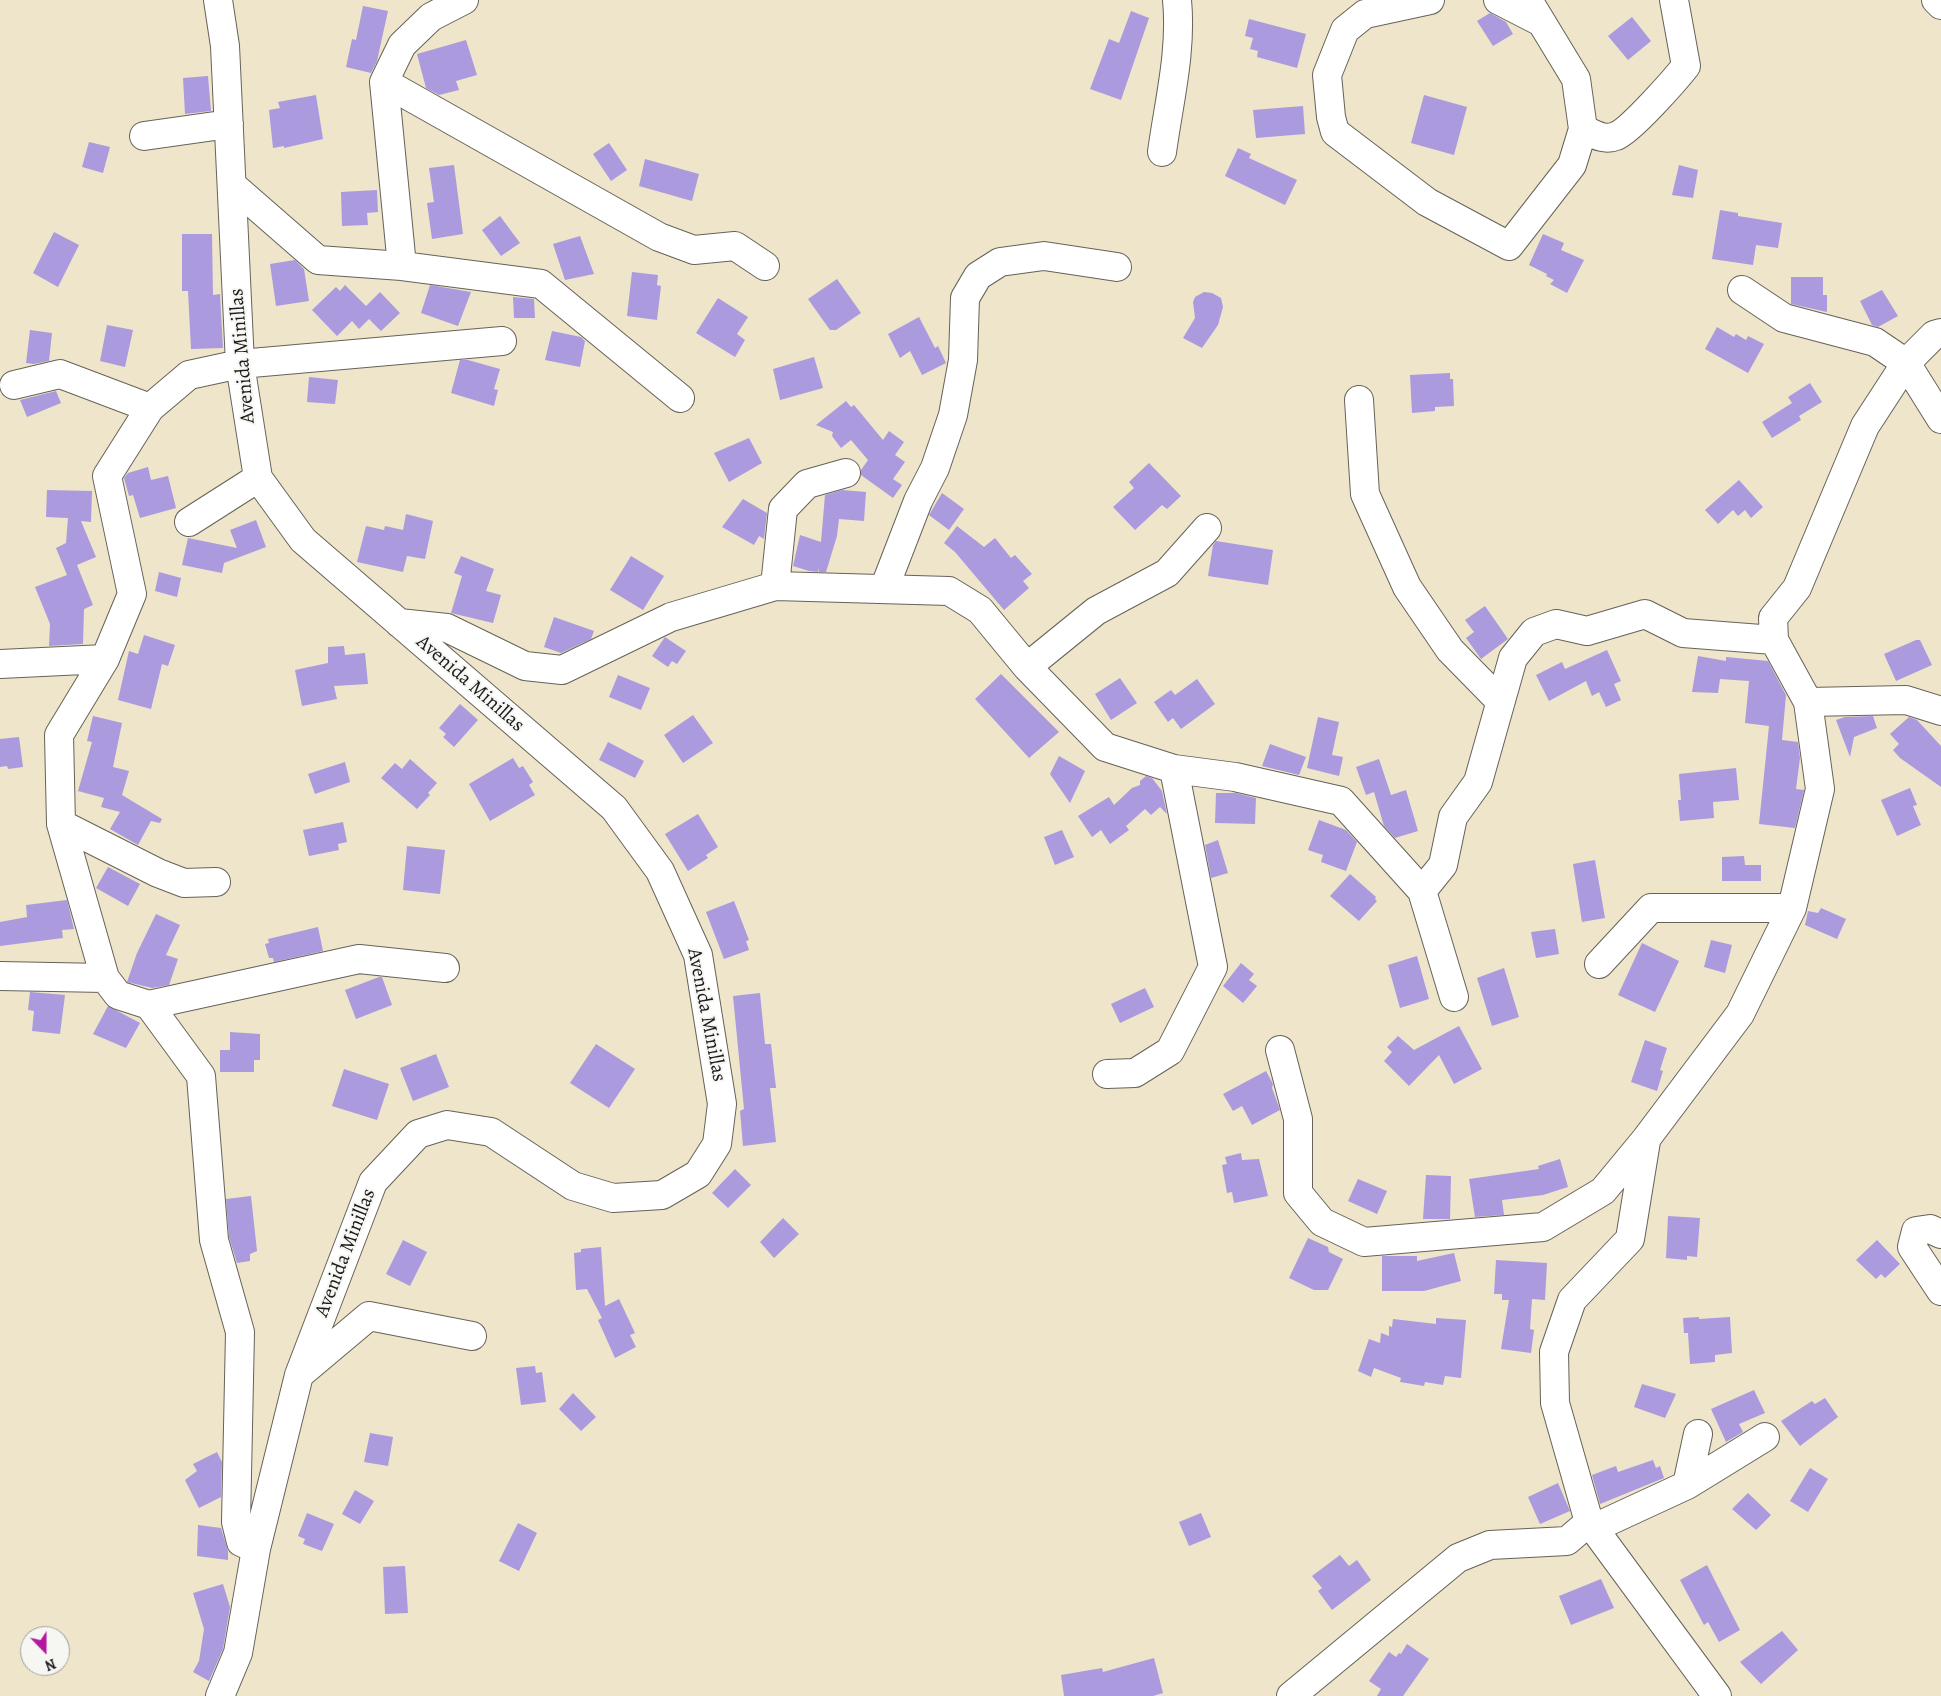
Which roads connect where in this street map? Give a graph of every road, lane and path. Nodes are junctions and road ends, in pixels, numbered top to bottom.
1 (218, 0) edge
2 (464, 0) edge
3 (1177, 0) edge
4 (1430, 0) edge
5 (1498, 0) edge
6 (1674, 0) edge
7 (1936, 0) edge
8 (1941, 5) edge
9 (1534, 10) edge
10 (384, 82) junction
11 (229, 124) junction
12 (1583, 129) junction
13 (144, 136) dead end
14 (1162, 152) dead end
15 (232, 185) junction
16 (402, 266) junction
17 (765, 266) dead end
18 (1117, 267) dead end
19 (1742, 290) dead end
20 (1941, 333) edge
21 (502, 341) dead end
22 (1906, 363) junction
23 (240, 364) junction
24 (14, 385) dead end
25 (680, 398) dead end
26 (1359, 400) dead end
27 (150, 408) junction
28 (1941, 418) edge
29 (846, 473) dead end
30 (258, 478) junction
31 (189, 522) dead end
32 (1207, 528) dead end
33 (775, 586) junction
34 (884, 589) junction
35 (399, 623) junction
36 (1774, 640) junction
37 (105, 659) junction
38 (0, 664) edge
39 (1027, 667) junction
40 (1500, 701) junction
41 (1808, 702) junction
42 (1941, 711) edge
43 (1174, 769) junction
44 (61, 824) junction
45 (216, 882) dead end
46 (1422, 891) junction
47 (1792, 908) junction
48 (1599, 964) dead end
49 (445, 968) dead end
50 (0, 976) edge
51 (105, 978) junction
52 (1454, 997) dead end
53 (148, 1005) junction
54 (1280, 1050) dead end
55 (1107, 1074) dead end
56 (1646, 1140) junction
57 (1941, 1234) edge
58 (1941, 1291) edge
59 (472, 1336) dead end
60 (299, 1375) junction
61 (1698, 1434) dead end
62 (1765, 1437) dead end
63 (1686, 1485) junction
64 (1592, 1525) junction
65 (256, 1549) junction
66 (220, 1696) edge
67 (1291, 1696) edge
68 (1717, 1696) edge

1 - 11 street, Avenida Minillas
2 - 10 street
3 - 14 street
4 - 12 street
5 - 9 street
6 - 12 street
7 - 8 street
9 - 12 street
10 - 16 street
10 - 17 street
11 - 13 street
11 - 15 street, Avenida Minillas
15 - 16 street
15 - 23 street, Avenida Minillas
16 - 25 street
18 - 34 street
19 - 22 street
20 - 22 street
21 - 23 street
22 - 28 street
22 - 36 street
23 - 27 street
23 - 30 street, Avenida Minillas
24 - 27 street
26 - 40 street
27 - 37 street
29 - 33 street
30 - 31 street
30 - 35 street, Avenida Minillas
32 - 39 street
33 - 34 street
33 - 35 street
34 - 39 street
35 - 60 street, Avenida Minillas
36 - 40 street
36 - 41 street
37 - 38 street
37 - 44 street
39 - 43 street
40 - 46 street
41 - 42 street
41 - 47 street
43 - 46 street
43 - 55 street
44 - 45 street
44 - 51 street
46 - 52 street
47 - 48 street
47 - 56 street
49 - 53 street
50 - 51 street
51 - 53 street
53 - 65 street
54 - 56 street
56 - 64 street
57 - 58 street
59 - 60 street
60 - 65 street, Avenida Minillas
61 - 63 street
62 - 63 street
63 - 64 street
64 - 67 street
64 - 68 street
65 - 66 street, Avenida Minillas

